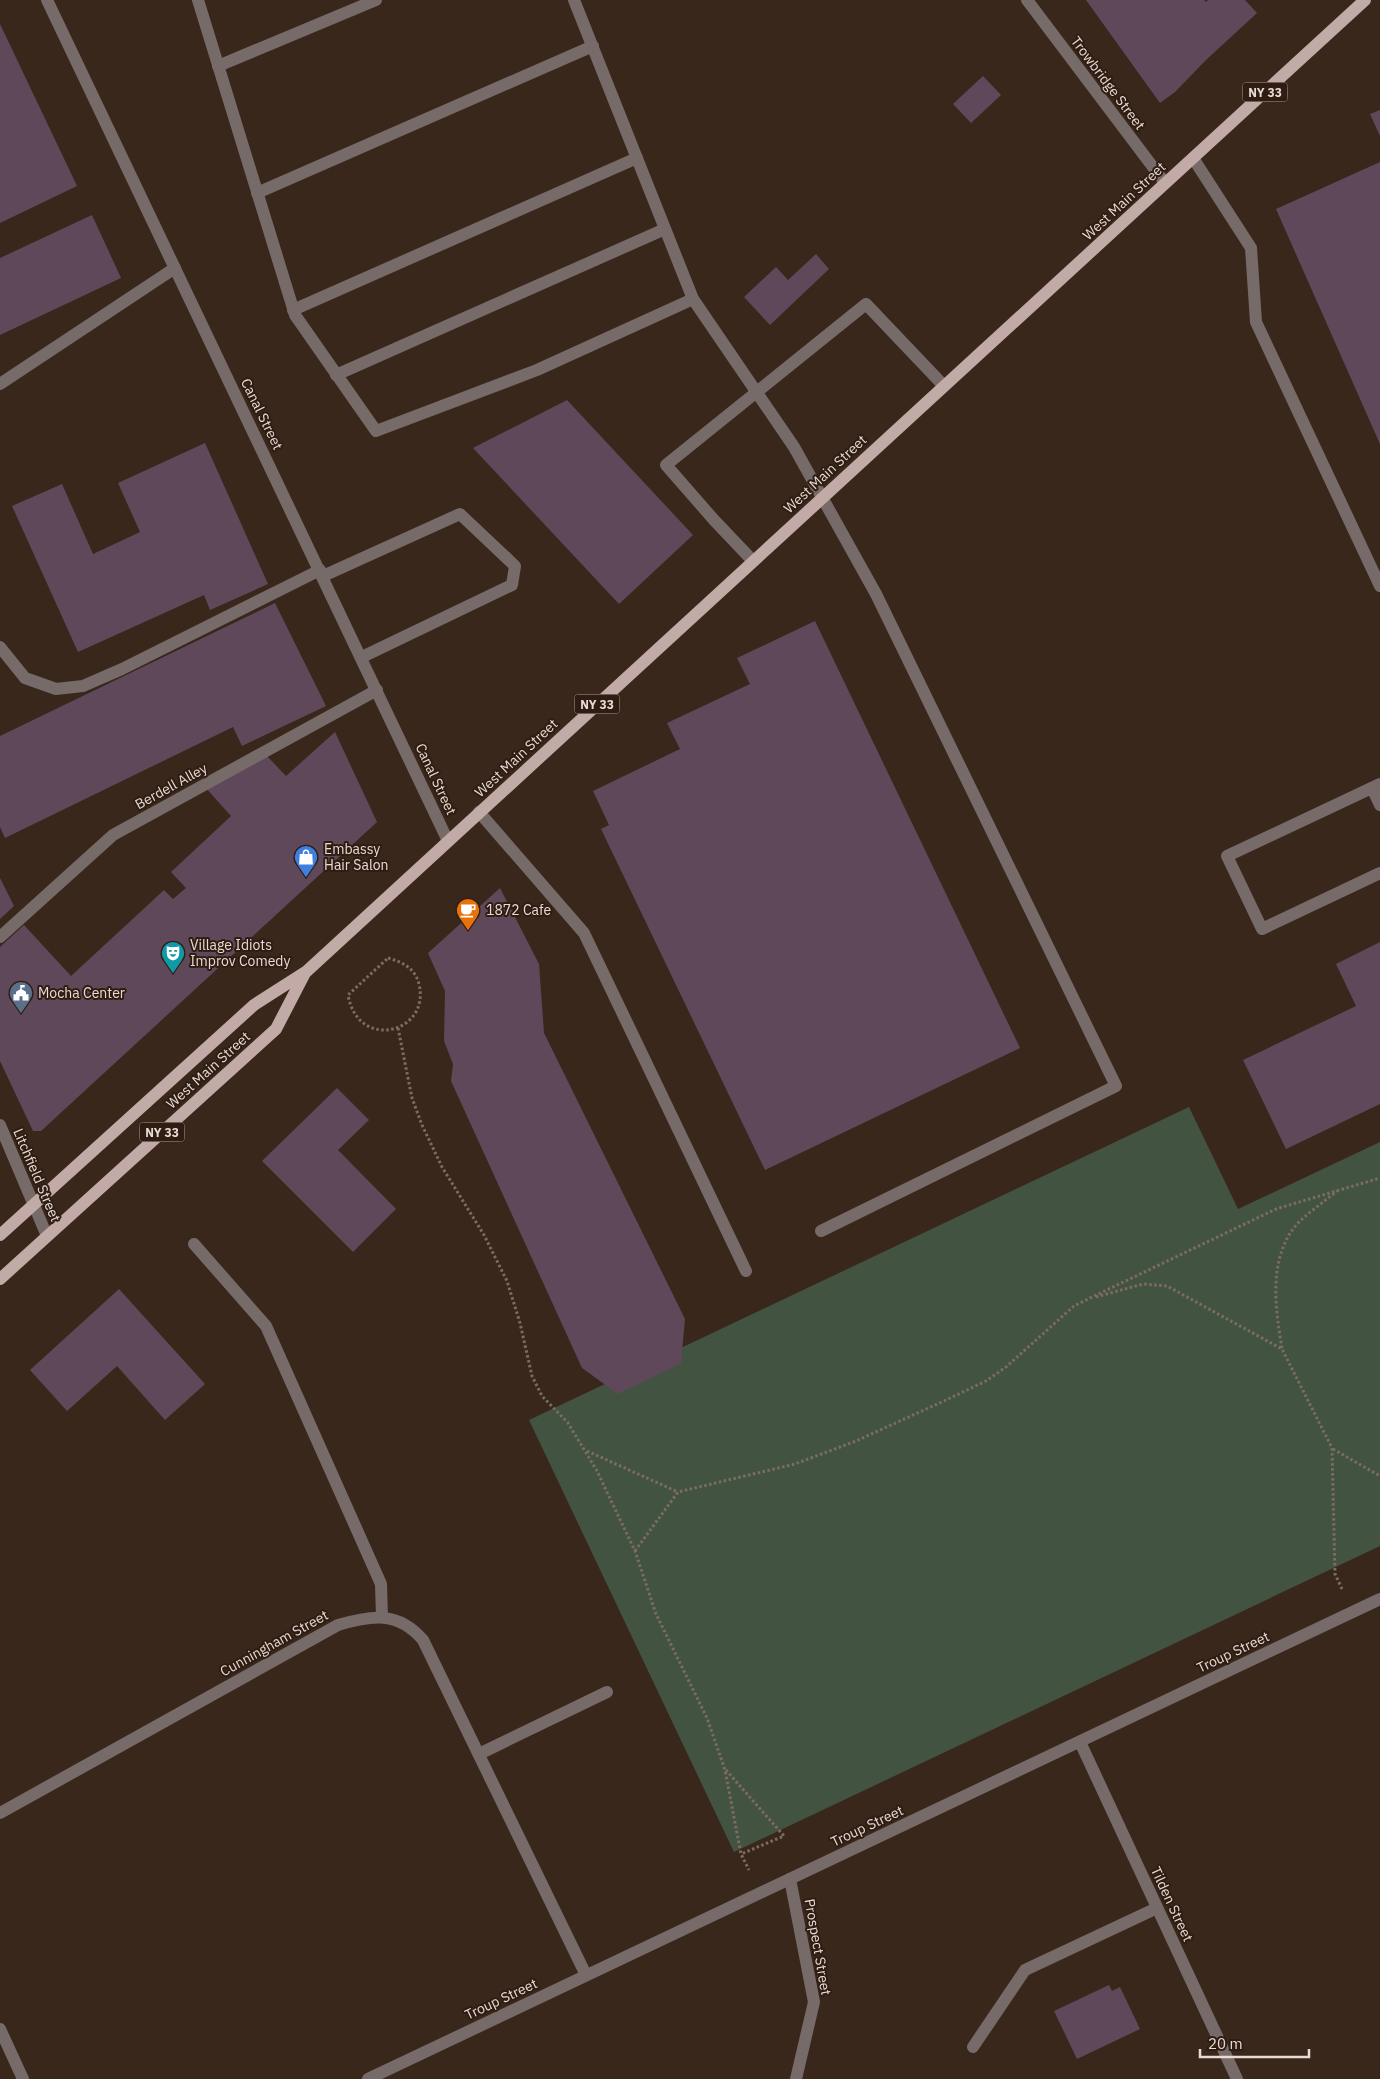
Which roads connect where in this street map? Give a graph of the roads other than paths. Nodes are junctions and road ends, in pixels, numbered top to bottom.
1 (48, 0) edge
2 (198, 0) edge
3 (376, 0) edge
4 (574, 0) edge
5 (1027, 0) edge
6 (1365, 0) edge
7 (593, 46) junction
8 (218, 66) junction
9 (637, 158) junction
10 (1192, 158) junction
11 (1165, 183) junction
12 (258, 193) junction
13 (665, 229) junction
14 (175, 268) junction
15 (693, 300) junction
16 (293, 310) junction
17 (336, 375) junction
18 (0, 384) edge
19 (944, 386) junction
20 (757, 392) junction
21 (822, 497) junction
22 (753, 561) junction
23 (321, 573) junction
24 (1380, 586) edge
25 (0, 647) edge
26 (362, 657) junction
27 (377, 690) junction
28 (1376, 786) edge
29 (1380, 805) edge
30 (479, 812) junction
31 (448, 841) junction
32 (1380, 873) edge
33 (0, 937) edge
34 (306, 971) junction
35 (0, 1125) edge
36 (33, 1205) junction
37 (821, 1231) dead end
38 (0, 1235) edge
39 (47, 1236) junction
40 (194, 1244) dead end
41 (746, 1271) dead end
42 (0, 1279) edge
43 (1380, 1599) edge
44 (382, 1617) junction
45 (607, 1692) dead end
46 (1080, 1742) junction
47 (478, 1754) junction
48 (0, 1812) edge
49 (790, 1879) junction
50 (1157, 1908) junction
51 (586, 1976) junction
52 (0, 2029) edge
53 (973, 2047) dead end
54 (23, 2079) edge
55 (368, 2079) edge
56 (796, 2079) edge
57 (1237, 2079) edge

1 - 14 street, Canal Street
2 - 8 street
3 - 8 street
4 - 7 street
5 - 11 street, Trowbridge Street
6 - 10 main road, West Main Street / NY 33
7 - 9 street
7 - 12 street
8 - 12 street
9 - 13 street
9 - 16 street
10 - 11 main road, West Main Street / NY 33
10 - 24 street
11 - 19 main road, West Main Street / NY 33
12 - 16 street
13 - 15 street
13 - 17 street
14 - 18 street
14 - 23 street, Canal Street
15 - 17 street
15 - 20 street
16 - 17 street
19 - 20 street
19 - 21 main road, West Main Street / NY 33
20 - 21 street
20 - 22 street
21 - 22 main road, West Main Street / NY 33
21 - 37 street
22 - 30 main road, West Main Street / NY 33
23 - 25 street
23 - 26 street, Canal Street
23 - 26 street
26 - 27 street, Canal Street
27 - 31 street, Canal Street
27 - 33 street, Berdell Alley
28 - 29 street
28 - 32 street
30 - 31 main road, West Main Street / NY 33
30 - 41 street
31 - 34 main road, West Main Street / NY 33
34 - 36 main road, West Main Street / NY 33
34 - 39 main road, West Main Street / NY 33
35 - 36 street, Litchfield Street
36 - 38 main road, West Main Street / NY 33
36 - 39 street, Litchfield Street
39 - 42 main road, West Main Street / NY 33
40 - 44 street
43 - 46 street, Troup Street
44 - 47 street, Cunningham Street
44 - 48 street, Cunningham Street
45 - 47 street
46 - 49 street, Troup Street
46 - 50 street, Tilden Street
47 - 51 street, Cunningham Street
49 - 51 street, Troup Street
49 - 56 street, Prospect Street
50 - 53 street
50 - 57 street, Tilden Street
51 - 55 street, Troup Street
52 - 54 street

